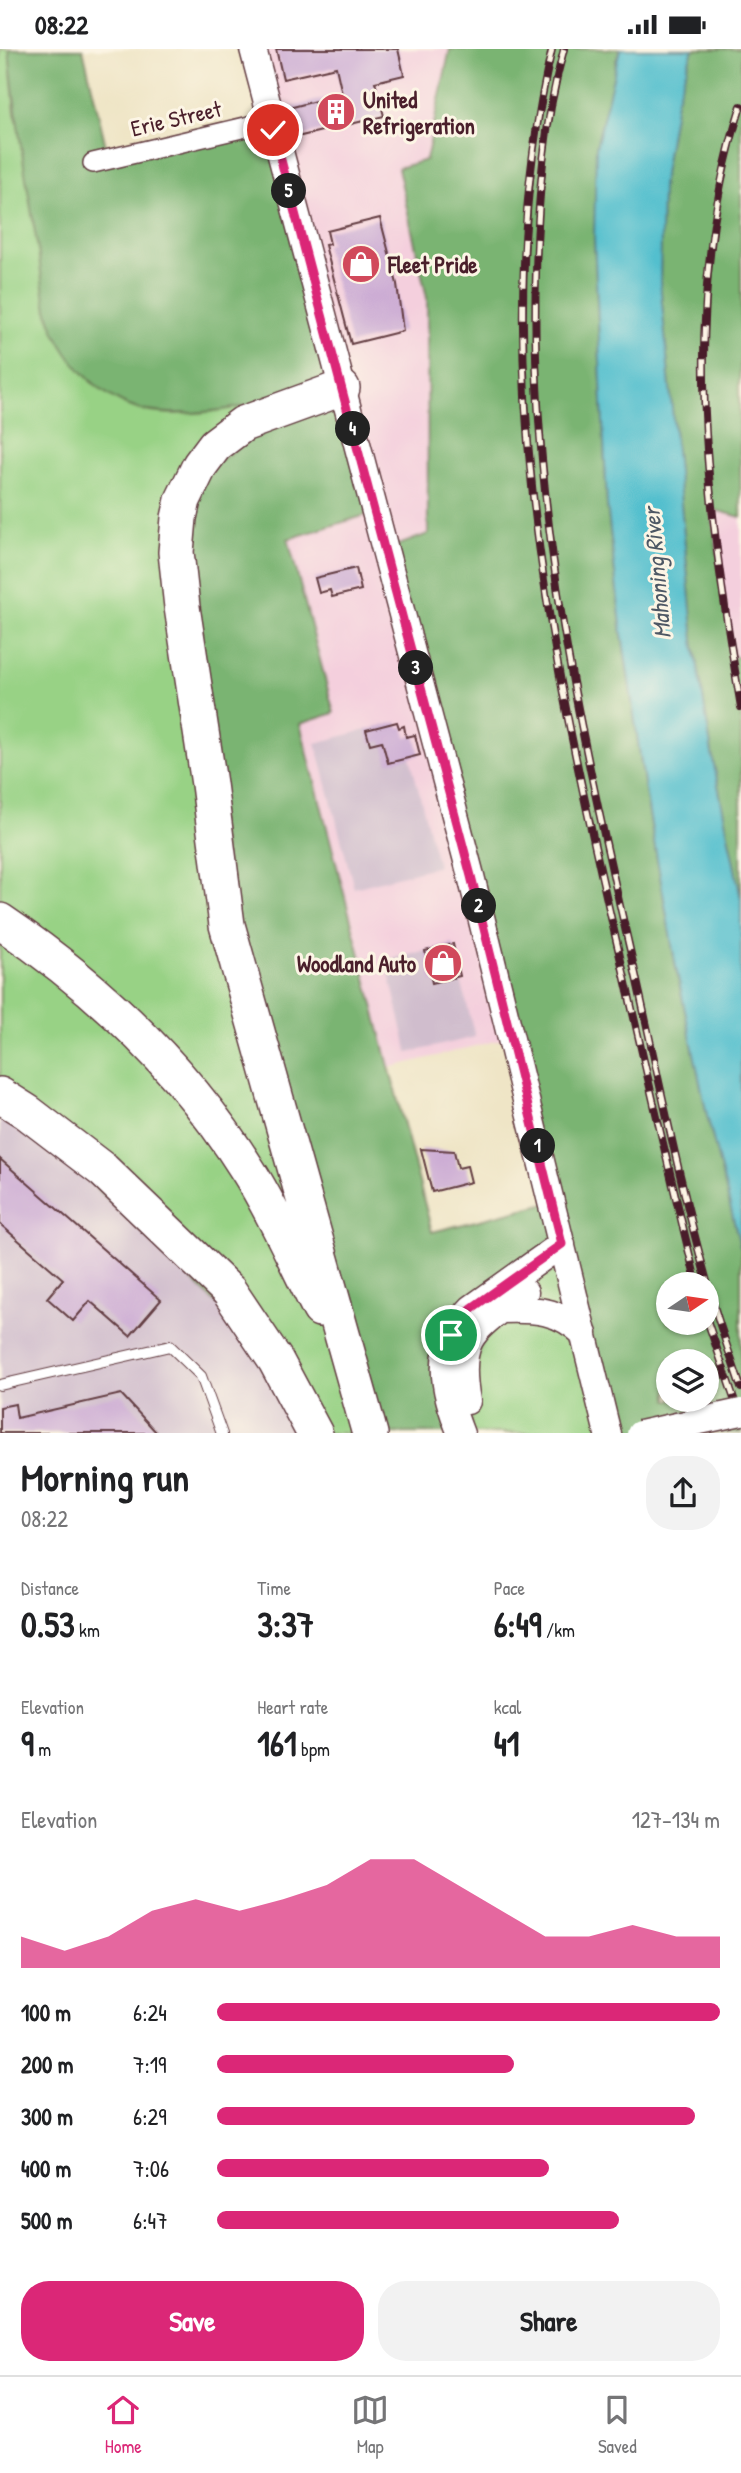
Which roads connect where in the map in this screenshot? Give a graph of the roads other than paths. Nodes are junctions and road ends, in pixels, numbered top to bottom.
1 (253, 49) edge
2 (271, 121) junction
3 (93, 163) dead end
4 (342, 388) junction
5 (0, 921) edge
6 (0, 1095) edge
7 (564, 1252) junction
8 (501, 1310) junction
9 (584, 1334) junction
10 (355, 1377) junction
11 (0, 1385) edge
12 (741, 1412) edge
13 (222, 1433) edge
14 (315, 1433) edge
15 (370, 1433) edge
16 (461, 1433) edge
17 (471, 1433) edge
18 (608, 1433) edge
19 (640, 1433) edge

1 - 2 main road
2 - 3 street, Erie Street
2 - 4 main road
4 - 7 main road
4 - 10 highway
5 - 10 highway
6 - 14 highway
7 - 8 main road
7 - 9 main road
7 - 16 main road
8 - 9 main road
8 - 17 main road
9 - 18 main road
10 - 15 highway
11 - 13 lane
12 - 19 main road, bridge

